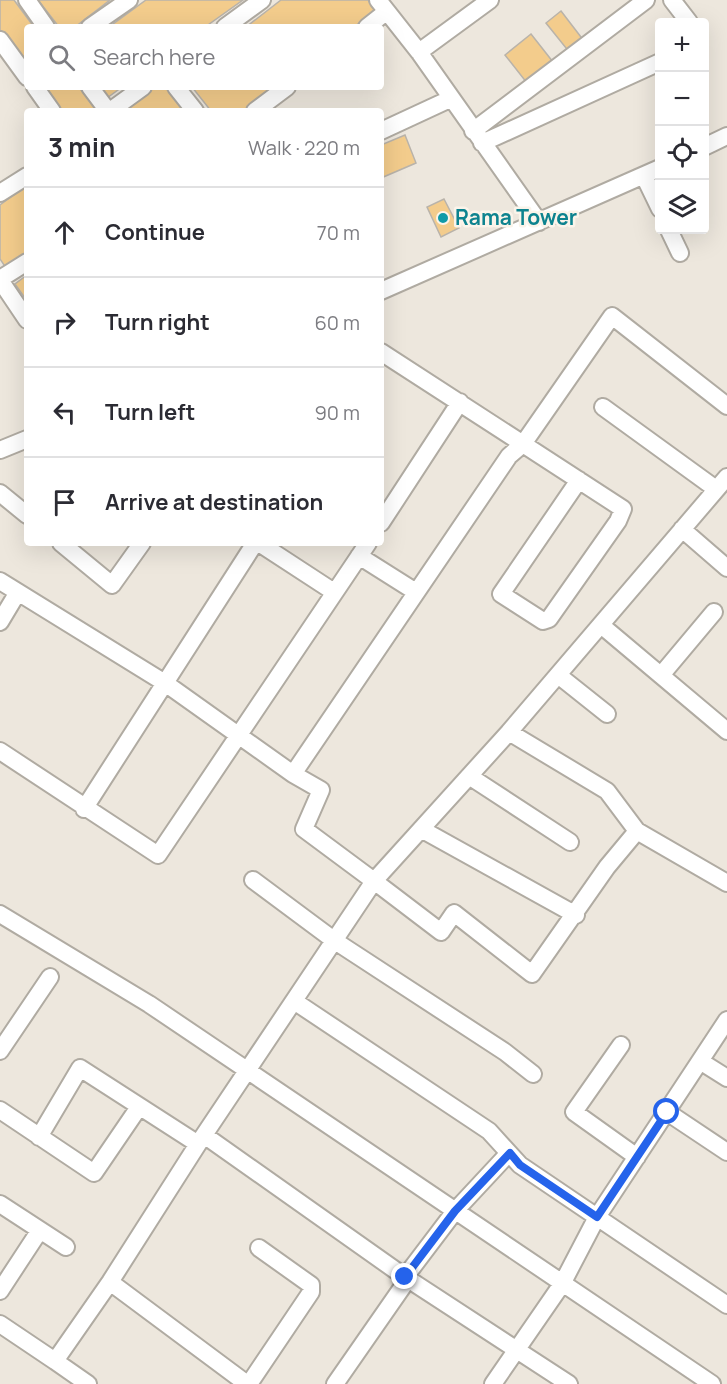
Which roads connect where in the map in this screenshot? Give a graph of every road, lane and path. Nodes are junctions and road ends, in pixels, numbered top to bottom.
1 (27, 0) edge
2 (129, 0) edge
3 (262, 0) edge
4 (490, 0) edge
5 (646, 0) edge
6 (672, 0) edge
7 (382, 6) edge
8 (686, 18) edge
9 (44, 24) edge
10 (94, 24) edge
11 (229, 24) edge
12 (369, 24) edge
13 (0, 40) edge
14 (419, 52) junction
15 (655, 64) edge
16 (24, 72) edge
17 (37, 90) edge
18 (92, 90) edge
19 (139, 90) edge
20 (178, 90) edge
21 (283, 90) edge
22 (450, 99) junction
23 (50, 108) edge
24 (107, 108) edge
25 (113, 108) edge
26 (193, 108) edge
27 (259, 108) edge
28 (384, 130) edge
29 (727, 136) edge
30 (478, 137) junction
31 (709, 145) edge
32 (652, 172) edge
33 (24, 178) edge
34 (0, 193) edge
35 (539, 222) junction
36 (671, 234) edge
37 (680, 253) dead end
38 (24, 264) edge
39 (0, 280) edge
40 (384, 290) edge
41 (24, 316) edge
42 (384, 355) edge
43 (460, 402) junction
44 (727, 406) edge
45 (603, 407) dead end
46 (24, 440) edge
47 (523, 444) junction
48 (0, 450) edge
49 (579, 480) junction
50 (721, 483) edge
51 (0, 493) edge
52 (24, 513) edge
53 (384, 518) edge
54 (682, 529) junction
55 (65, 546) edge
56 (140, 546) edge
57 (255, 546) edge
58 (262, 546) edge
59 (363, 549) edge
60 (727, 568) edge
61 (0, 581) edge
62 (18, 592) junction
63 (334, 592) junction
64 (416, 592) junction
65 (714, 612) dead end
66 (0, 622) edge
67 (601, 625) junction
68 (662, 674) junction
69 (558, 675) junction
70 (165, 683) junction
71 (607, 714) dead end
72 (727, 731) edge
73 (510, 732) junction
74 (240, 734) junction
75 (0, 751) edge
76 (293, 774) junction
77 (470, 776) junction
78 (84, 809) junction
79 (421, 829) junction
80 (636, 831) junction
81 (570, 842) dead end
82 (253, 880) dead end
83 (374, 881) junction
84 (727, 883) edge
85 (0, 914) edge
86 (576, 915) junction
87 (334, 940) junction
88 (50, 977) dead end
89 (294, 1001) junction
90 (727, 1020) edge
91 (621, 1045) dead end
92 (0, 1051) edge
93 (700, 1061) junction
94 (248, 1070) junction
95 (533, 1074) dead end
96 (727, 1078) edge
97 (139, 1107) junction
98 (0, 1110) edge
99 (667, 1112) junction
100 (39, 1137) junction
101 (201, 1139) junction
102 (727, 1152) edge
103 (510, 1153) junction
104 (637, 1157) junction
105 (0, 1204) edge
106 (455, 1211) junction
107 (597, 1217) junction
108 (40, 1230) junction
109 (66, 1247) dead end
110 (259, 1248) dead end
111 (407, 1278) junction
112 (110, 1282) junction
113 (562, 1284) junction
114 (0, 1290) edge
115 (727, 1305) edge
116 (0, 1324) edge
117 (518, 1348) junction
118 (55, 1360) junction
119 (88, 1384) edge
120 (248, 1384) edge
121 (336, 1384) edge
122 (494, 1384) edge
123 (569, 1384) edge
124 (712, 1384) edge

1 - 9 street
2 - 10 street
3 - 11 street
4 - 14 street
5 - 30 street
6 - 8 street
7 - 12 street
7 - 14 street
13 - 16 street
14 - 22 street
15 - 30 street
17 - 23 street
18 - 24 street
19 - 25 street
20 - 26 street
21 - 27 street
22 - 28 street
22 - 30 street
29 - 31 street
30 - 35 street
32 - 35 street
33 - 34 street
35 - 40 street
36 - 37 street
38 - 39 street
39 - 41 street
42 - 43 street
43 - 47 street
43 - 53 street
44 - 47 street
45 - 50 street
46 - 48 street
47 - 49 street
47 - 64 street
49 - 49 street
50 - 54 street
51 - 52 street
54 - 60 street
54 - 67 street
55 - 56 street
57 - 70 street
58 - 63 street
59 - 63 street
59 - 64 street
61 - 62 street
62 - 66 street
62 - 70 street
63 - 74 street
64 - 76 street
65 - 68 street
67 - 68 street
67 - 69 street
68 - 72 street
69 - 71 street
69 - 73 street
70 - 74 street
70 - 78 street
73 - 77 street
73 - 80 street
74 - 76 street
74 - 78 street
75 - 78 street
76 - 83 street
77 - 79 street
77 - 81 street
79 - 83 street
79 - 86 street
80 - 84 street
80 - 86 street
82 - 87 street
83 - 86 street
83 - 87 street
85 - 94 street
87 - 89 street
87 - 95 street
88 - 92 street
89 - 94 street
89 - 103 street
90 - 93 street
91 - 104 street
93 - 96 street
93 - 99 street
94 - 101 street
94 - 106 street
97 - 100 street
97 - 100 street
97 - 101 street
98 - 100 street
99 - 102 street
99 - 104 street
101 - 111 street
101 - 112 street
103 - 106 street
103 - 107 street
104 - 107 street
105 - 108 street
106 - 111 street
106 - 113 street
107 - 113 street
107 - 115 street
108 - 109 street
108 - 114 street
110 - 120 street
111 - 117 street
111 - 121 street
112 - 118 street
112 - 120 street
113 - 117 street
113 - 124 street
116 - 118 street
117 - 122 street
117 - 123 street
118 - 119 street

